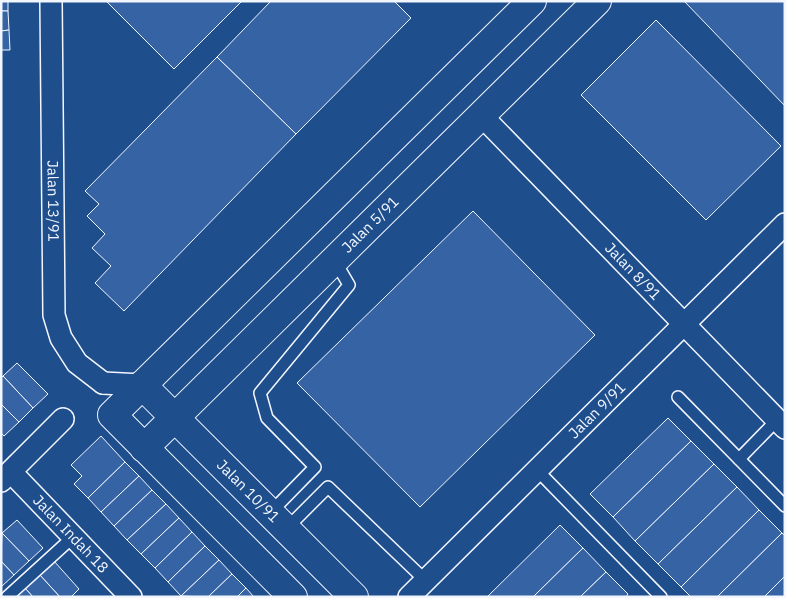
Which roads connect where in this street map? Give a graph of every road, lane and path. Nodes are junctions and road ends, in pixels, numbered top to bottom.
1 (51, 1) edge
2 (532, 1) edge
3 (597, 1) edge
4 (481, 115) junction
5 (785, 224) edge
6 (334, 260) junction
7 (684, 324) junction
8 (103, 383) junction
9 (142, 385) junction
10 (678, 397) dead end
11 (112, 415) junction
12 (174, 418) junction
13 (63, 419) dead end
14 (781, 424) edge
15 (144, 448) junction
16 (739, 459) junction
17 (537, 470) junction
18 (6, 477) edge
19 (785, 506) edge
20 (278, 521) junction
21 (73, 537) junction
22 (425, 580) junction
23 (7, 597) edge
24 (131, 597) edge
25 (292, 597) edge
26 (354, 597) edge
27 (408, 597) edge
28 (661, 597) edge

1 - 8 street, Jalan 13/91
2 - 9 street
3 - 4 street, Jalan 5/91
4 - 6 street, Jalan 5/91
4 - 7 street, Jalan 8/91
5 - 7 street, Jalan 9/91
6 - 12 street, Jalan 5/91
6 - 20 lane
7 - 14 street, Jalan 8/91
7 - 17 street, Jalan 9/91
8 - 9 street
8 - 11 street
9 - 11 street
9 - 12 street, Jalan 10/91
10 - 16 lane
11 - 15 street
12 - 15 street, Jalan 5/91
12 - 20 street, Jalan 10/91
13 - 18 street
14 - 16 lane
15 - 25 street
16 - 19 lane
17 - 22 street, Jalan 9/91
17 - 28 lane
18 - 21 street, Jalan Indah 18
20 - 22 lane
20 - 26 street, Jalan 10/91
21 - 23 lane
21 - 24 street, Jalan Indah 18
22 - 27 street, Jalan 9/91

